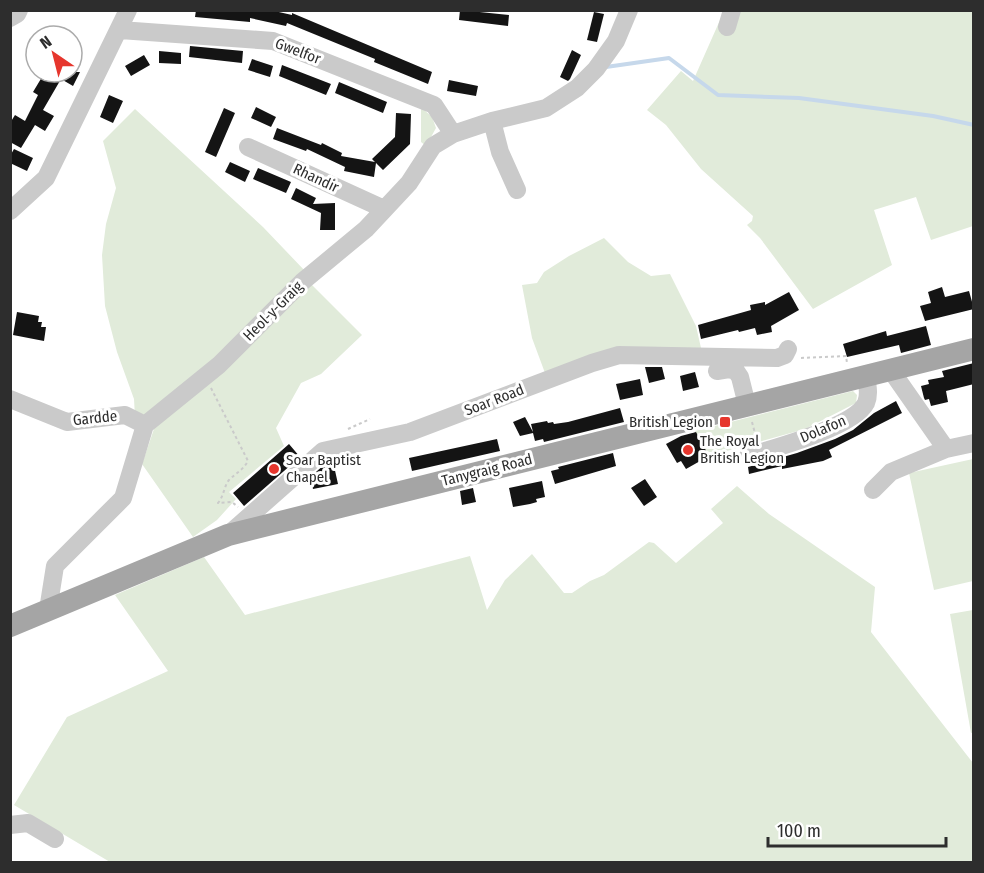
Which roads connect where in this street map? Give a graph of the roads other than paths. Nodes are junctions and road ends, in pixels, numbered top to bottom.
1 (19, 10) edge
2 (128, 10) edge
3 (628, 10) edge
4 (10, 18) edge
5 (120, 30) junction
6 (492, 121) junction
7 (453, 134) junction
8 (248, 147) dead end
9 (517, 190) dead end
10 (384, 209) junction
11 (10, 211) edge
12 (974, 349) edge
13 (782, 353) road end
14 (890, 369) junction
15 (717, 371) dead end
16 (857, 373) junction
17 (10, 399) edge
18 (747, 405) junction
19 (145, 425) junction
20 (974, 443) edge
21 (946, 449) junction
22 (754, 454) road end
23 (873, 490) dead end
24 (228, 535) junction
25 (48, 610) junction
26 (11, 626) edge
27 (10, 825) edge
28 (55, 839) dead end

1 - 4 street
2 - 5 street
3 - 6 street, Heol-y-Graig
5 - 7 street, Gwelfor
5 - 11 street
6 - 7 street, Heol-y-Graig
6 - 9 street
7 - 10 street, Heol-y-Graig
8 - 10 street, Rhandir
10 - 19 street, Heol-y-Graig
12 - 14 main road, Tanygraig Road
13 - 24 street, Soar Road
14 - 16 main road, Tanygraig Road
14 - 21 street
15 - 18 street
16 - 18 main road, Tanygraig Road
16 - 22 street, Dolafon
17 - 19 street, Gardde
18 - 24 main road, Tanygraig Road
19 - 25 street
20 - 21 street
21 - 23 street
24 - 25 main road, Tanygraig Road
25 - 26 main road, Tanygraig Road
27 - 28 street

